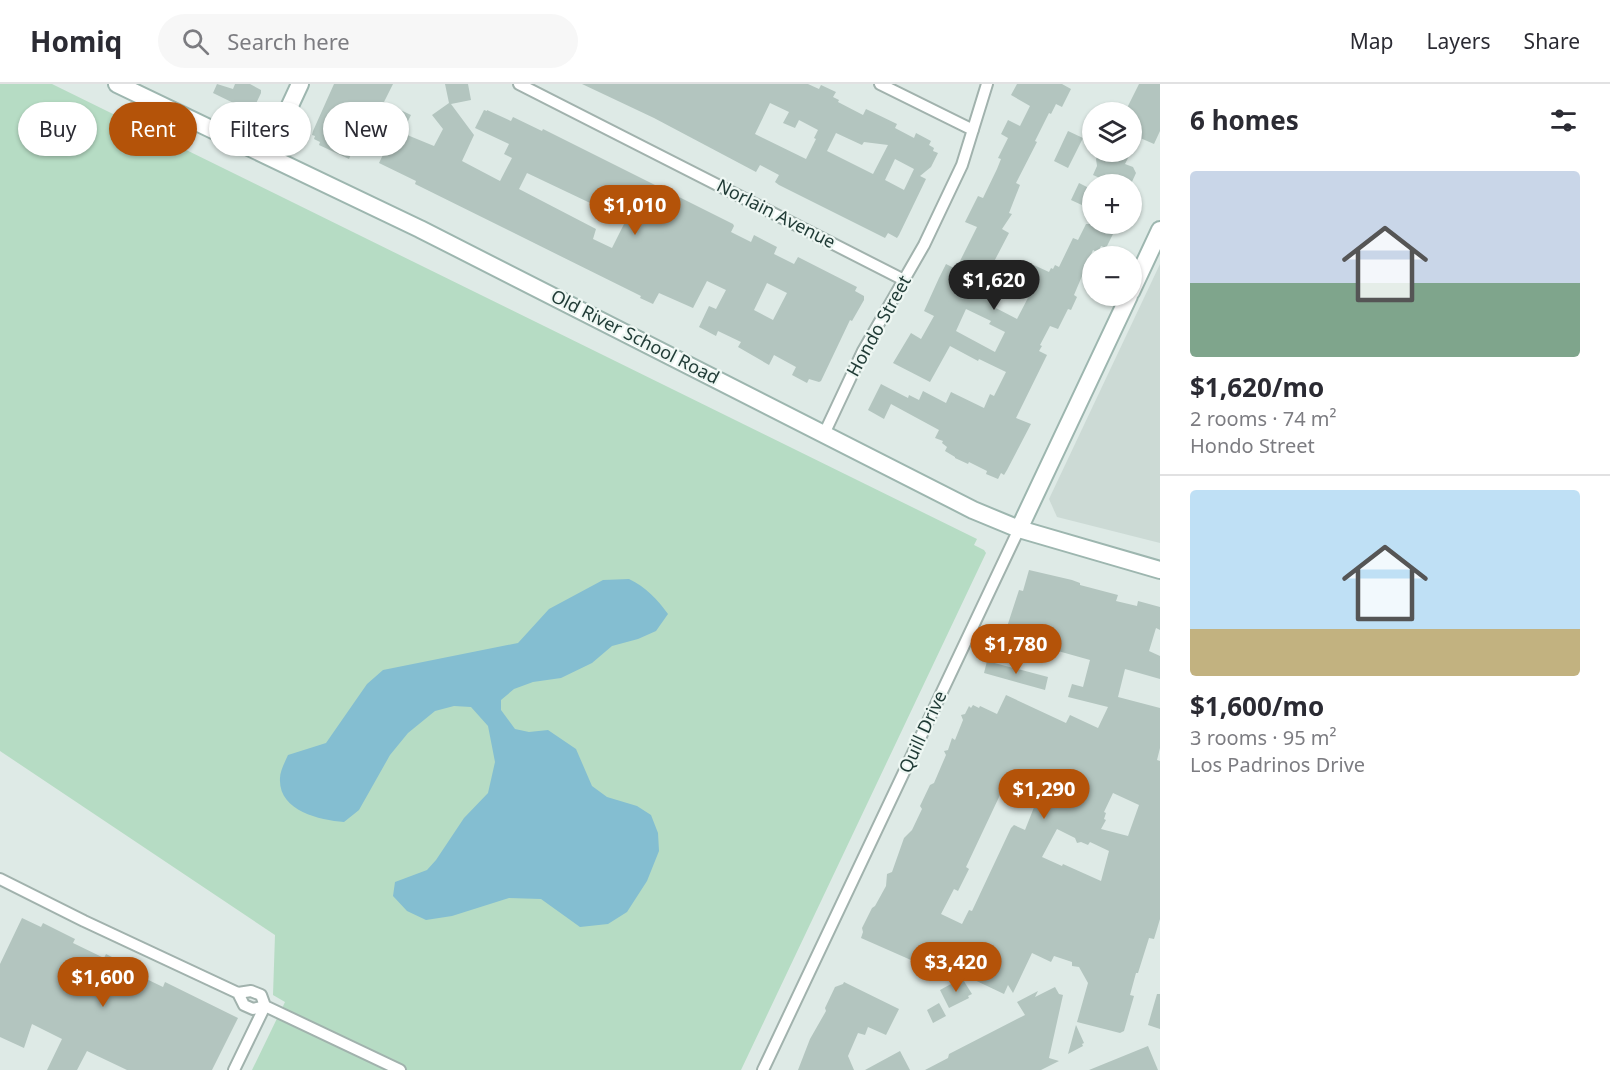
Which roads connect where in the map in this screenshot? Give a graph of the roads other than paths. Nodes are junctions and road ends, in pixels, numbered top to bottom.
1 (117, 84) edge
2 (300, 84) edge
3 (519, 84) edge
4 (880, 84) edge
5 (987, 84) edge
6 (292, 102) edge
7 (209, 128) edge
8 (972, 130) junction
9 (269, 156) edge
10 (1160, 230) edge
11 (1142, 268) edge
12 (904, 280) junction
13 (1124, 306) edge
14 (824, 434) junction
15 (1019, 529) junction
16 (1160, 570) edge
17 (0, 879) edge
18 (265, 1006) junction
19 (234, 1070) edge
20 (400, 1070) edge
21 (763, 1070) edge

1 - 7 main road, Old River School Road
2 - 6 main road
3 - 12 street, Norlain Avenue
4 - 8 street
5 - 8 street, Hondo Street
8 - 12 street, Hondo Street
9 - 14 main road, Old River School Road
10 - 11 main road, Quill Drive
12 - 14 street, Hondo Street
13 - 15 main road, Quill Drive
14 - 15 main road, Old River School Road
15 - 16 main road, Old River School Road
15 - 21 street, Quill Drive
17 - 18 street
18 - 19 street
18 - 20 street

